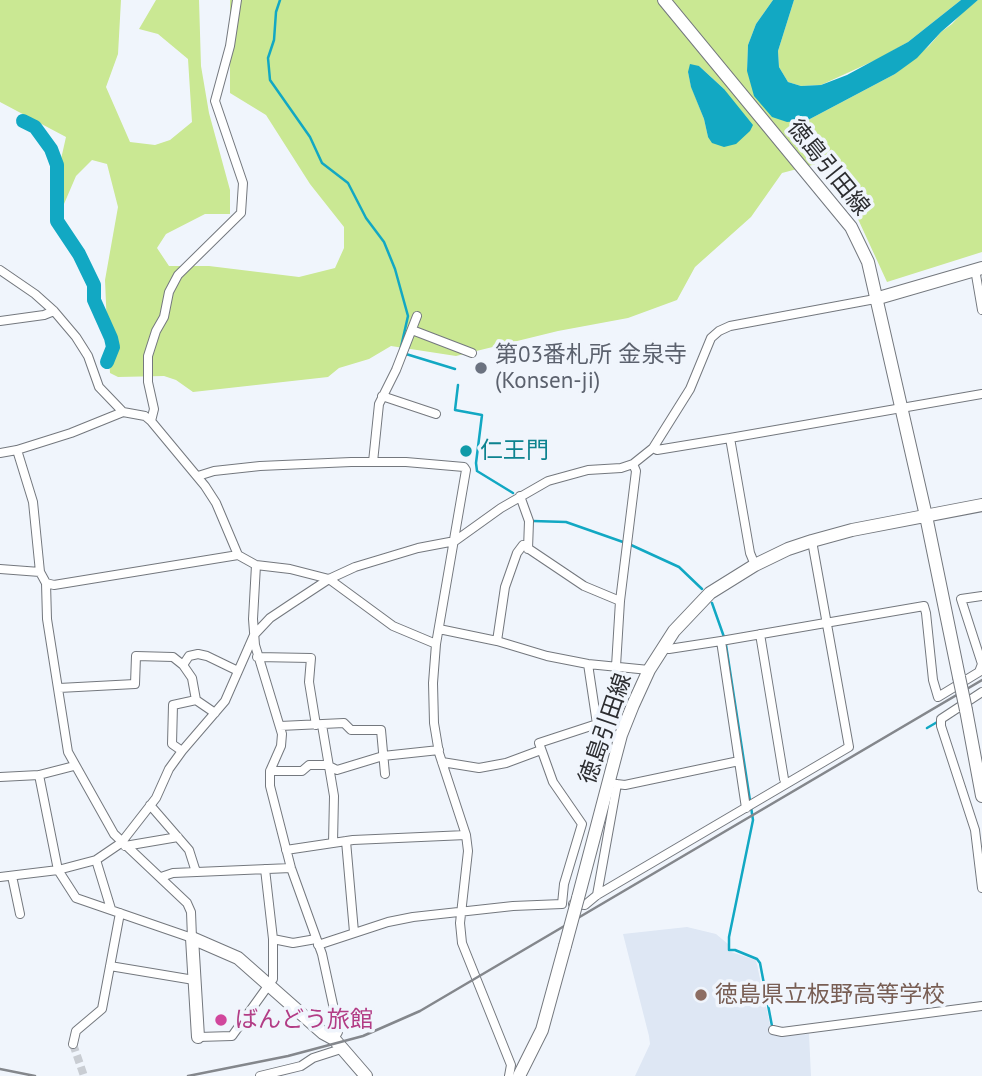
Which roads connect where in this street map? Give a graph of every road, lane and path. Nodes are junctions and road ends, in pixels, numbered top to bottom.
1 (237, 0) edge
2 (664, 0) edge
3 (978, 268) edge
4 (0, 270) edge
5 (875, 299) junction
6 (982, 310) edge
7 (54, 311) junction
8 (417, 316) dead end
9 (0, 321) edge
10 (412, 330) junction
11 (472, 353) dead end
12 (982, 394) edge
13 (383, 396) junction
14 (900, 409) junction
15 (123, 412) junction
16 (436, 414) dead end
17 (151, 421) junction
18 (730, 438) junction
19 (653, 448) junction
20 (17, 450) junction
21 (0, 453) edge
22 (373, 461) junction
23 (634, 464) junction
24 (198, 476) junction
25 (520, 496) junction
26 (982, 505) edge
27 (926, 516) junction
28 (454, 541) junction
29 (812, 541) junction
30 (527, 548) junction
31 (238, 555) junction
32 (256, 565) junction
33 (755, 565) junction
34 (0, 569) edge
35 (40, 572) junction
36 (329, 579) junction
37 (46, 583) junction
38 (982, 596) edge
39 (620, 601) junction
40 (827, 623) junction
41 (439, 629) junction
42 (760, 634) junction
43 (254, 635) junction
44 (497, 641) junction
45 (721, 641) junction
46 (436, 644) junction
47 (663, 648) junction
48 (257, 657) junction
49 (588, 664) junction
50 (183, 665) junction
51 (616, 666) junction
52 (649, 670) junction
53 (238, 671) junction
54 (59, 688) junction
55 (982, 692) edge
56 (196, 700) junction
57 (215, 713) junction
58 (319, 725) junction
59 (280, 726) junction
60 (970, 729) junction
61 (439, 750) junction
62 (541, 750) junction
63 (182, 751) junction
64 (383, 756) junction
65 (982, 758) edge
66 (739, 761) junction
67 (442, 762) junction
68 (327, 765) junction
69 (74, 766) junction
70 (270, 771) junction
71 (385, 774) dead end
72 (39, 775) junction
73 (0, 777) edge
74 (783, 779) dead end
75 (612, 784) junction
76 (982, 796) edge
77 (150, 805) junction
78 (749, 806) junction
79 (466, 835) junction
80 (178, 837) junction
81 (346, 841) junction
82 (332, 843) junction
83 (123, 844) junction
84 (286, 850) junction
85 (96, 860) junction
86 (981, 864) edge
87 (291, 868) junction
88 (265, 869) junction
89 (58, 870) junction
90 (196, 872) junction
91 (12, 876) junction
92 (0, 877) edge
93 (161, 877) junction
94 (982, 888) edge
95 (597, 895) junction
96 (562, 904) junction
97 (111, 909) junction
98 (120, 913) junction
99 (19, 914) dead end
100 (461, 914) junction
101 (354, 932) junction
102 (192, 938) junction
103 (274, 939) junction
104 (317, 942) junction
105 (110, 965) junction
106 (194, 980) junction
107 (270, 985) junction
108 (982, 1006) edge
109 (773, 1030) dead end
110 (198, 1037) joint
111 (73, 1044) dead end
112 (338, 1044) junction
113 (260, 1076) edge
114 (366, 1076) edge
115 (509, 1076) edge
116 (519, 1076) edge

1 - 17 street
2 - 5 main road, 徳島引田線
3 - 5 main road
3 - 6 street
4 - 7 street
5 - 14 main road, 徳島引田線
5 - 19 street
7 - 9 street
7 - 15 street
8 - 10 street
10 - 11 street
10 - 13 street
12 - 14 street
13 - 16 street
13 - 22 street
14 - 18 street
14 - 27 main road, 徳島引田線
15 - 17 street
15 - 20 street
17 - 24 street
18 - 19 street
18 - 33 street
19 - 23 street
20 - 21 street
20 - 35 street
22 - 24 street
22 - 28 street
23 - 25 street
23 - 39 street
24 - 31 street
25 - 28 street
25 - 30 street
26 - 27 main road
27 - 29 main road, 徳島引田線
27 - 60 main road, 徳島引田線, bridge
28 - 36 street
28 - 41 street
29 - 33 main road, 徳島引田線
29 - 40 street
30 - 39 street
30 - 44 street
31 - 32 street
31 - 37 street
32 - 36 street
32 - 43 street
33 - 47 main road, 徳島引田線
34 - 35 street
35 - 37 street
36 - 43 street
36 - 46 street
37 - 54 street
38 - 40 street
39 - 51 street
40 - 42 street
40 - 78 street
41 - 44 street
41 - 46 street
42 - 45 street
42 - 74 street
43 - 48 street
43 - 53 street
44 - 49 street
45 - 47 street
45 - 66 street
46 - 61 street
47 - 52 main road, 徳島引田線
48 - 58 street
48 - 59 street
49 - 51 street
49 - 62 street
50 - 53 street
50 - 54 street
50 - 56 street
51 - 52 street
52 - 75 main road, 徳島引田線
53 - 57 street
54 - 69 street
55 - 86 street
56 - 57 street
56 - 63 street
57 - 63 street
58 - 59 street
58 - 64 street
58 - 68 street
59 - 70 street
60 - 65 main road, 徳島引田線
60 - 76 main road, 徳島引田線
61 - 64 street
61 - 67 street
62 - 67 street
62 - 96 street
63 - 77 street
64 - 68 street
64 - 71 street
66 - 75 street
66 - 78 street
67 - 79 street
68 - 70 street
68 - 82 street
69 - 72 street
69 - 83 street
70 - 84 street
72 - 73 street
72 - 89 street
75 - 95 street
75 - 116 main road, 徳島引田線, bridge
77 - 80 street
77 - 83 street
78 - 95 street
79 - 81 street
79 - 100 street
80 - 83 street
80 - 90 street
81 - 82 street
81 - 101 street
82 - 84 street
83 - 85 street
83 - 93 street
84 - 87 street
85 - 89 street
85 - 97 street
86 - 94 street
87 - 88 street
87 - 104 street
88 - 90 street
88 - 103 street
89 - 91 street
89 - 97 street
90 - 93 street
91 - 92 street
91 - 99 street
93 - 102 street
95 - 96 street
96 - 100 street
97 - 98 street
98 - 102 street
98 - 105 street
100 - 101 street
100 - 115 street
101 - 104 street
102 - 106 main road
102 - 107 main road
103 - 104 street
103 - 107 street
104 - 112 street
105 - 106 street
105 - 111 street
106 - 110 main road
107 - 110 street
107 - 112 main road
108 - 109 street
112 - 113 street
112 - 114 main road

